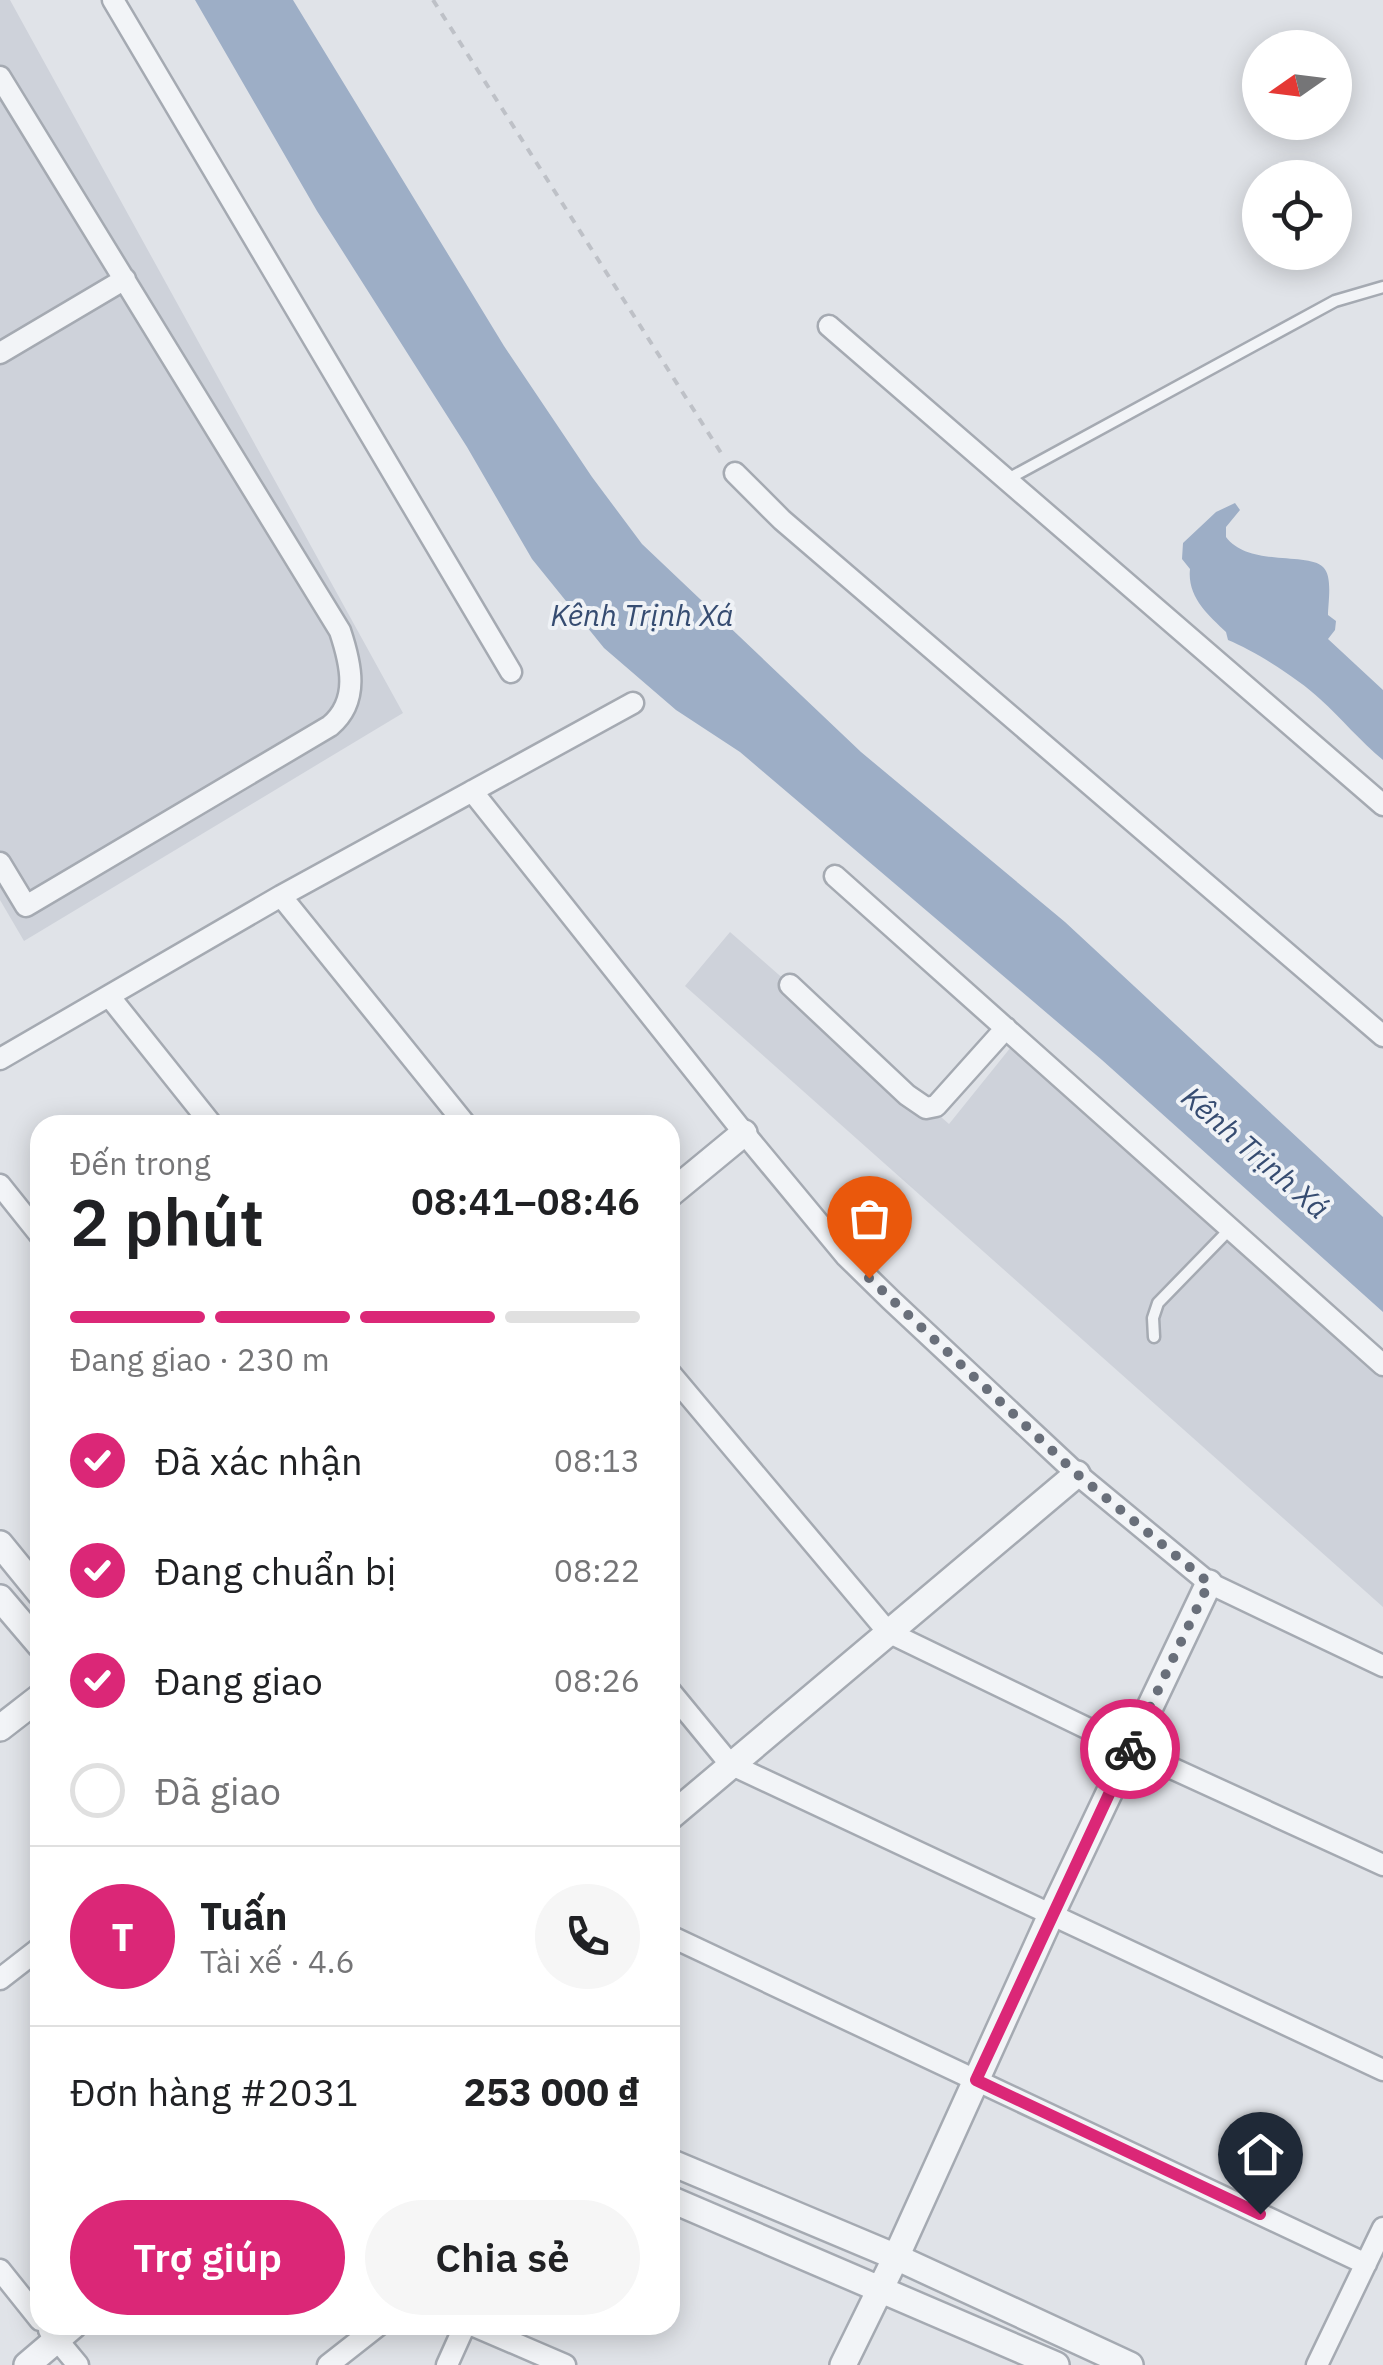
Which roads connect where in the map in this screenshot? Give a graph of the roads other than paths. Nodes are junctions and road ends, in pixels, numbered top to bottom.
1 (113, 0) edge
2 (0, 77) edge
3 (124, 279) junction
4 (1383, 287) edge
5 (829, 326) dead end
6 (0, 354) edge
7 (734, 474) road end
8 (1007, 480) junction
9 (511, 672) dead end
10 (633, 703) dead end
11 (472, 791) junction
12 (1383, 805) edge
13 (0, 863) edge
14 (835, 876) dead end
15 (281, 896) junction
16 (790, 985) dead end
17 (109, 996) junction
18 (1006, 1028) junction
19 (1383, 1036) edge
20 (0, 1059) edge
21 (204, 1115) edge
22 (458, 1115) edge
23 (744, 1133) junction
24 (0, 1185) edge
25 (680, 1186) edge
26 (30, 1222) edge
27 (1230, 1228) junction
28 (1154, 1337) dead end
29 (1383, 1365) edge
30 (680, 1386) edge
31 (1077, 1474) junction
32 (0, 1544) edge
33 (30, 1581) edge
34 (1209, 1583) junction
35 (0, 1598) edge
36 (888, 1632) junction
37 (30, 1634) edge
38 (1383, 1666) edge
39 (680, 1703) edge
40 (30, 1705) edge
41 (0, 1728) edge
42 (1130, 1749) junction
43 (730, 1764) junction
44 (680, 1808) edge
45 (1383, 1865) edge
46 (1051, 1915) junction
47 (680, 1941) edge
48 (30, 1956) edge
49 (0, 1979) edge
50 (1383, 2070) edge
51 (976, 2080) junction
52 (680, 2166) edge
53 (680, 2203) edge
54 (1383, 2228) edge
55 (896, 2257) junction
56 (1366, 2264) junction
57 (0, 2270) edge
58 (881, 2288) junction
59 (30, 2302) edge
60 (48, 2335) edge
61 (59, 2335) edge
62 (366, 2335) edge
63 (463, 2335) edge
64 (492, 2335) edge
65 (26, 2365) edge
66 (78, 2365) edge
67 (328, 2365) edge
68 (448, 2365) edge
69 (565, 2365) edge
70 (843, 2365) edge
71 (1056, 2365) edge
72 (1130, 2365) edge
73 (1317, 2365) edge

1 - 9 street
2 - 3 street
3 - 6 street
3 - 13 street
4 - 8 lane
5 - 8 street
7 - 19 street
8 - 12 street
10 - 11 street
11 - 15 street
11 - 23 street
14 - 18 street
15 - 17 street
15 - 22 street
16 - 18 street
17 - 20 street
17 - 21 street
18 - 27 street
23 - 25 street
23 - 31 street
24 - 26 street
27 - 28 lane
27 - 29 street
30 - 36 street
31 - 34 street
31 - 36 street
32 - 33 street
34 - 38 street
34 - 42 street
35 - 37 street
36 - 42 street
36 - 43 street
39 - 43 street
40 - 41 street
42 - 45 street
42 - 46 street
43 - 44 street
43 - 46 street
46 - 50 street
46 - 51 street
47 - 51 street
48 - 49 street
51 - 55 street
51 - 56 street
52 - 55 street
53 - 58 street
54 - 56 street
55 - 58 street
55 - 72 street
56 - 73 street
57 - 59 street
58 - 70 street
58 - 71 street
60 - 65 street
61 - 66 street
62 - 67 street
63 - 68 street
64 - 69 street

